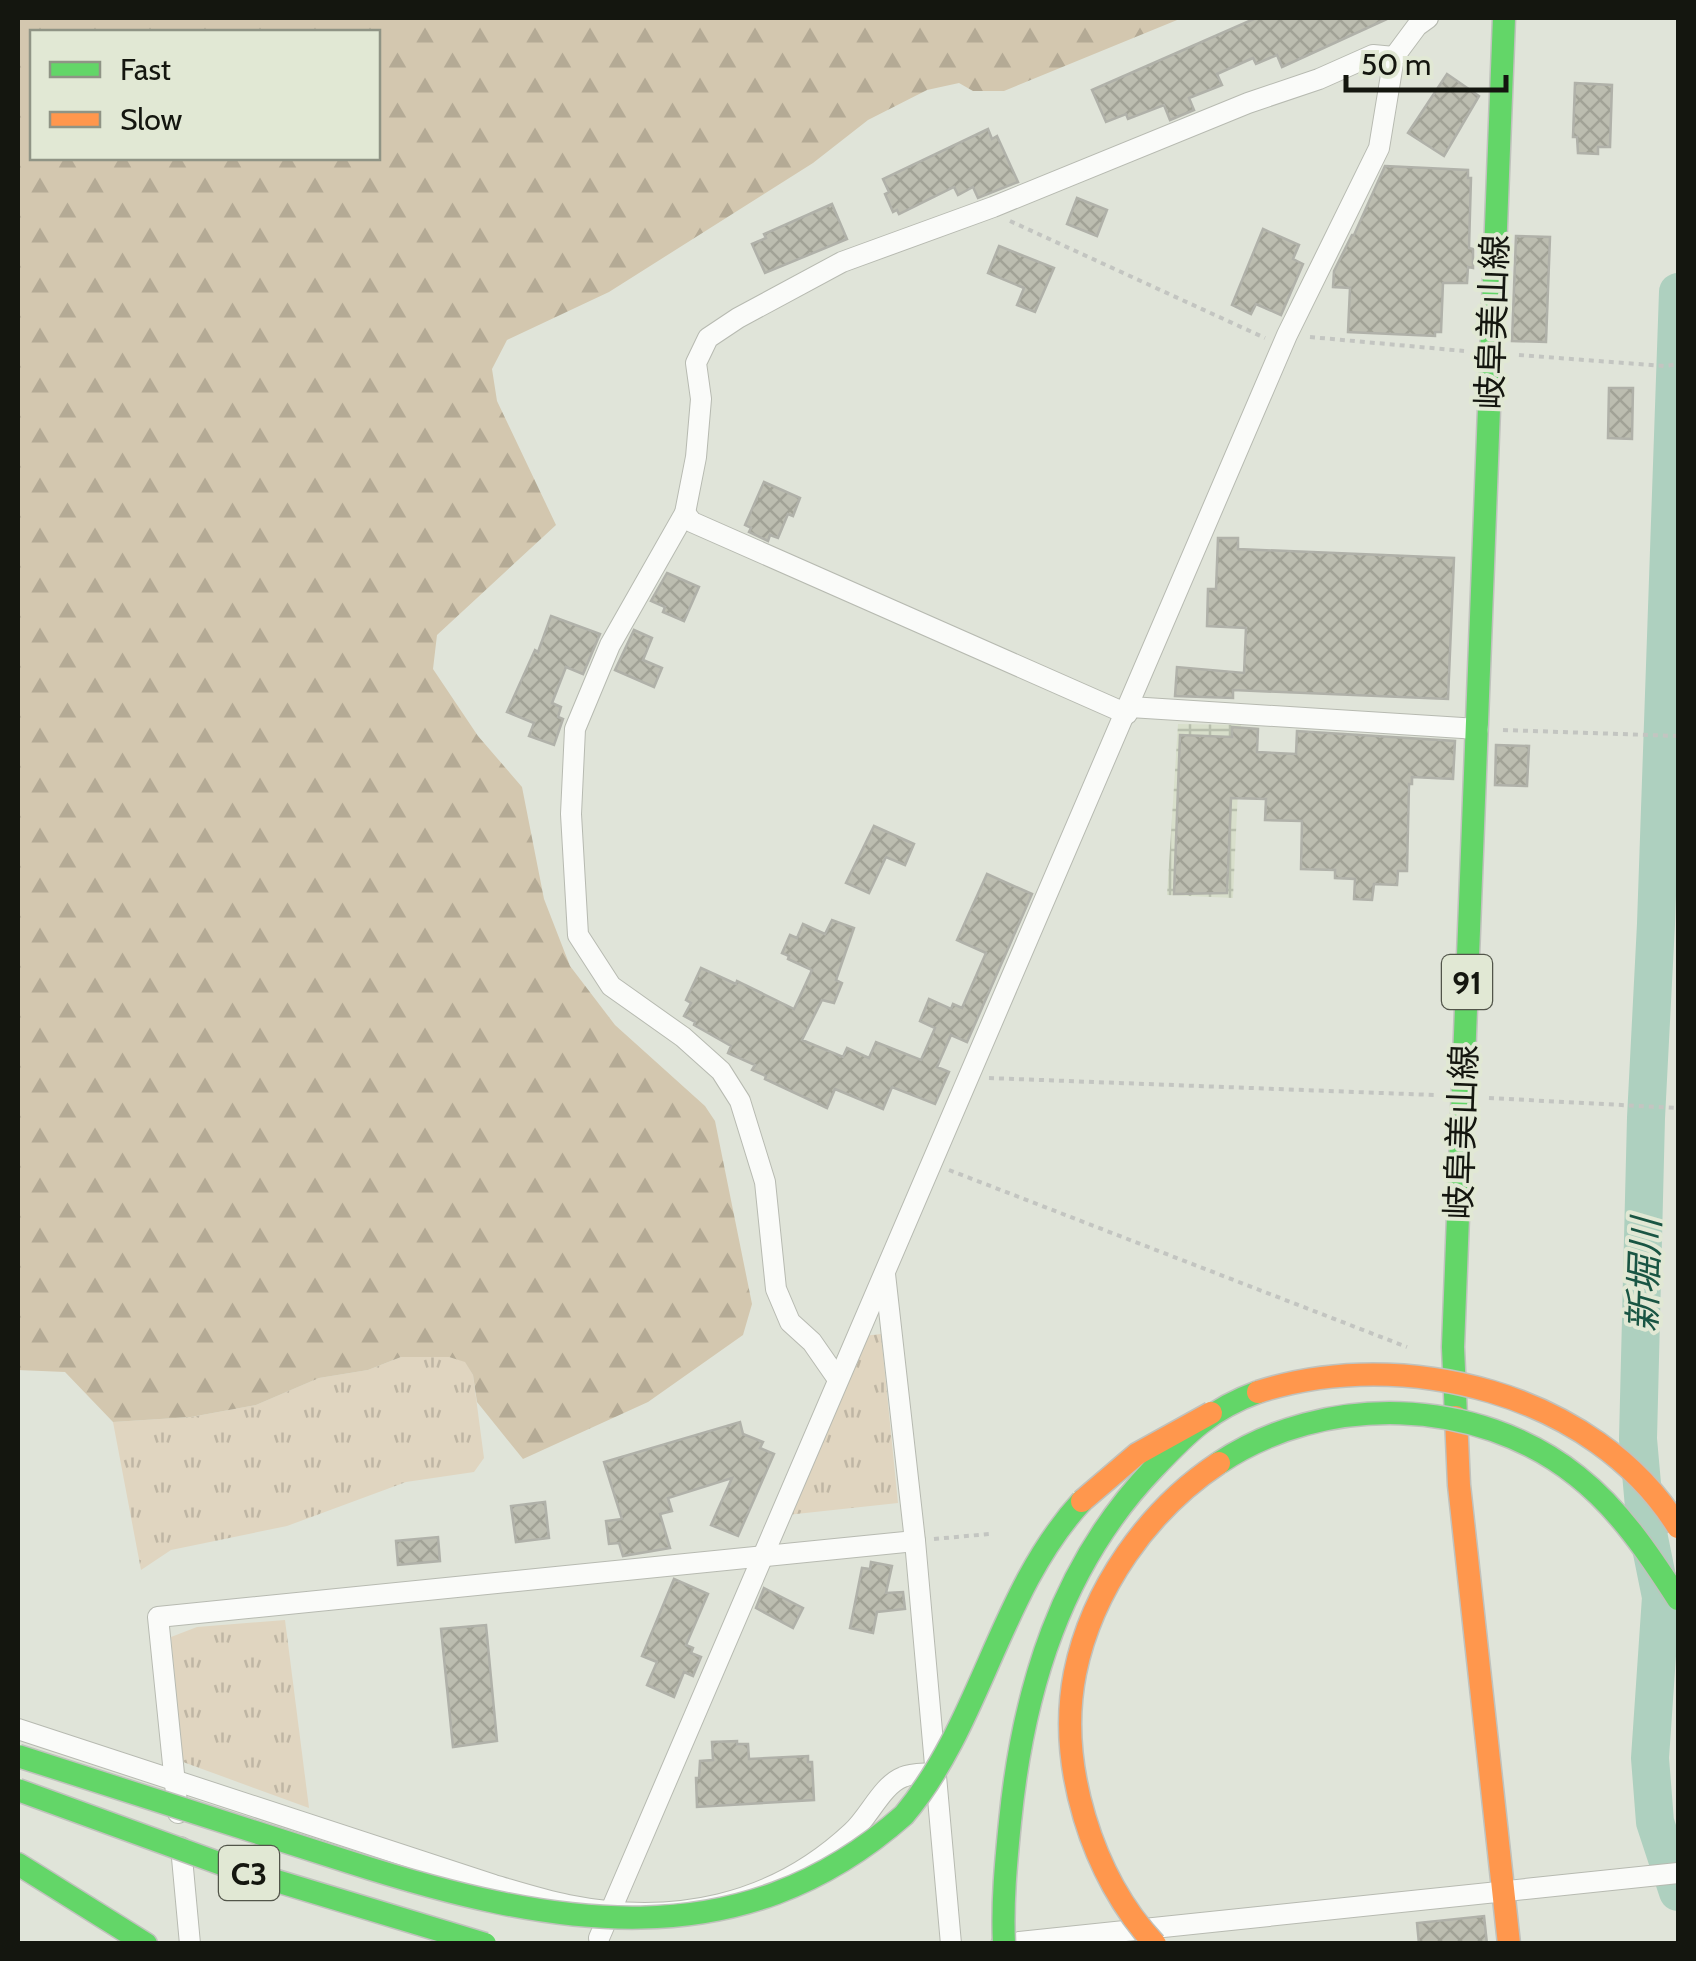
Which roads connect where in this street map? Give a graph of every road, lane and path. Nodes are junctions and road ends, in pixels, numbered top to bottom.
1 (1428, 18) edge
2 (1504, 18) edge
3 (1394, 58) junction
4 (994, 207) junction
5 (1285, 341) junction
6 (1490, 354) junction
7 (1678, 364) edge
8 (685, 514) junction
9 (1129, 711) junction
10 (1478, 729) junction
11 (1678, 736) edge
12 (970, 1077) junction
13 (1462, 1096) junction
14 (1678, 1108) edge
15 (931, 1163) junction
16 (885, 1272) junction
17 (1410, 1348) dead end
18 (837, 1378) junction
19 (1211, 1413) junction
20 (1678, 1526) edge
21 (989, 1534) dead end
22 (915, 1541) junction
23 (760, 1558) junction
24 (1678, 1599) edge
25 (18, 1729) edge
26 (18, 1756) edge
27 (936, 1773) junction
28 (175, 1780) junction
29 (18, 1790) edge
30 (18, 1864) edge
31 (1678, 1873) edge
32 (1504, 1892) junction
33 (613, 1910) junction
34 (146, 1944) edge
35 (190, 1944) edge
36 (485, 1944) edge
37 (596, 1944) edge
38 (951, 1944) edge
39 (1003, 1944) edge
40 (1155, 1944) edge
41 (1509, 1944) edge

1 - 3 street
2 - 6 main road, 岐阜美山線 / 91
3 - 4 street
3 - 5 street
4 - 5 path
4 - 8 street
5 - 6 path
5 - 9 street
6 - 7 path
6 - 10 main road, 岐阜美山線 / 91
8 - 9 street
8 - 18 street
9 - 10 street
9 - 12 street
10 - 11 path
10 - 13 main road, 岐阜美山線 / 91
12 - 13 path
12 - 15 street
13 - 14 path
13 - 32 main road, 岐阜美山線 / 91
15 - 16 street
15 - 17 path
16 - 18 street
16 - 22 street
18 - 23 street
19 - 20 main road, bridge
19 - 26 main road, bridge
19 - 39 main road, bridge
21 - 22 path
22 - 23 street
22 - 27 street
23 - 28 street
23 - 33 street
24 - 40 main road, bridge
25 - 28 street
27 - 33 street
27 - 38 street
28 - 33 street
28 - 35 street
29 - 36 main road, C3, bridge
30 - 34 main road
31 - 32 street
32 - 39 street
32 - 41 main road, 岐阜美山線 / 91
33 - 37 street

